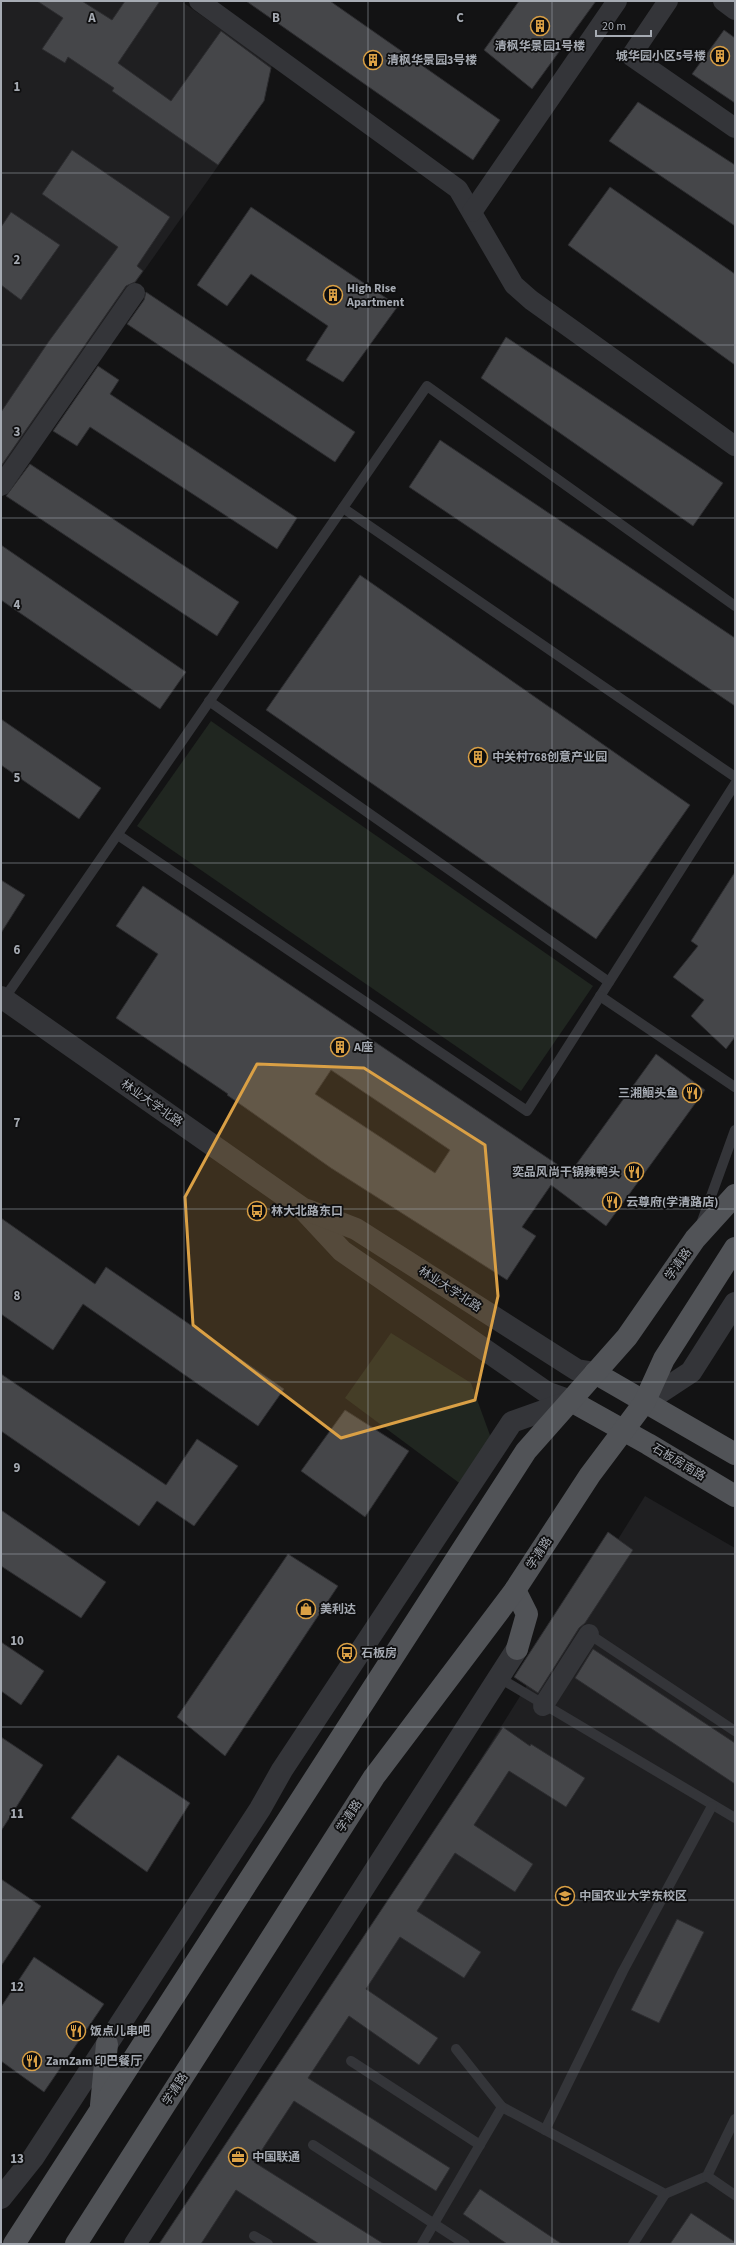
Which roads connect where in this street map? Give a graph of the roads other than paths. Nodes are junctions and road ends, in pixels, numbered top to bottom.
1 (199, 1) edge
2 (617, 1) edge
3 (668, 1) edge
4 (723, 1) edge
5 (735, 10) edge
6 (735, 128) edge
7 (472, 212) junction
8 (135, 293) dead end
9 (735, 446) edge
10 (1, 486) edge
11 (343, 508) junction
12 (735, 606) edge
13 (210, 701) junction
14 (735, 777) edge
15 (735, 784) edge
16 (118, 835) junction
17 (608, 982) junction
18 (600, 996) junction
19 (2, 998) edge
20 (735, 1087) edge
21 (735, 1130) edge
22 (735, 1195) edge
23 (302, 1208) junction
24 (695, 1239) junction
25 (735, 1248) edge
26 (735, 1303) edge
27 (595, 1373) junction
28 (571, 1401) junction
29 (644, 1403) junction
30 (622, 1431) junction
31 (735, 1454) edge
32 (735, 1496) edge
33 (515, 1590) junction
34 (589, 1634) joint
35 (517, 1649) joint
36 (498, 1677) junction
37 (543, 1706) junction
38 (735, 1731) edge
39 (712, 1806) junction
40 (735, 1818) edge
41 (107, 2044) junction
42 (456, 2048) dead end
43 (351, 2061) dead end
44 (502, 2107) junction
45 (101, 2108) junction
46 (735, 2119) edge
47 (545, 2130) junction
48 (313, 2145) dead end
49 (480, 2146) junction
50 (707, 2176) junction
51 (665, 2194) junction
52 (735, 2195) edge
53 (1, 2198) edge
54 (435, 2223) junction
55 (254, 2236) dead end
56 (14, 2244) edge
57 (76, 2244) edge
58 (135, 2244) edge
59 (268, 2244) edge
60 (422, 2244) edge
61 (465, 2244) edge
62 (633, 2244) edge

1 - 7 street
2 - 7 street
3 - 6 street
4 - 5 street
7 - 9 street
8 - 10 street
11 - 12 lane
11 - 13 lane
11 - 14 lane
13 - 16 lane
13 - 17 lane
15 - 17 lane
16 - 18 lane
16 - 19 lane
17 - 18 lane
18 - 20 lane
19 - 23 street, 林业大学北路
21 - 24 lane, 学清路
22 - 24 main road, 学清路
23 - 27 street, 林业大学北路
23 - 28 street, 林业大学北路
24 - 27 main road, 学清路
25 - 29 main road, 学清路
26 - 29 street, 学清路
27 - 28 main road, 学清路
27 - 29 main road
28 - 30 main road, 石板房南路
28 - 41 street, 学清路
28 - 45 main road, 学清路
29 - 30 main road, 学清路
29 - 31 main road
30 - 32 main road, 石板房南路
30 - 33 main road, 学清路
33 - 35 main road
33 - 57 main road, 学清路
34 - 37 street
34 - 38 lane
35 - 36 street
36 - 37 lane
36 - 58 street
37 - 39 lane
39 - 40 lane
39 - 47 lane
41 - 45 main road
41 - 53 street, 学清路
42 - 44 lane
43 - 49 lane
44 - 47 lane
44 - 49 lane
45 - 56 main road, 学清路
46 - 50 lane
47 - 51 lane
48 - 54 lane
49 - 54 lane
50 - 51 lane
50 - 52 lane
51 - 62 lane
54 - 60 lane
54 - 61 lane
55 - 59 lane

